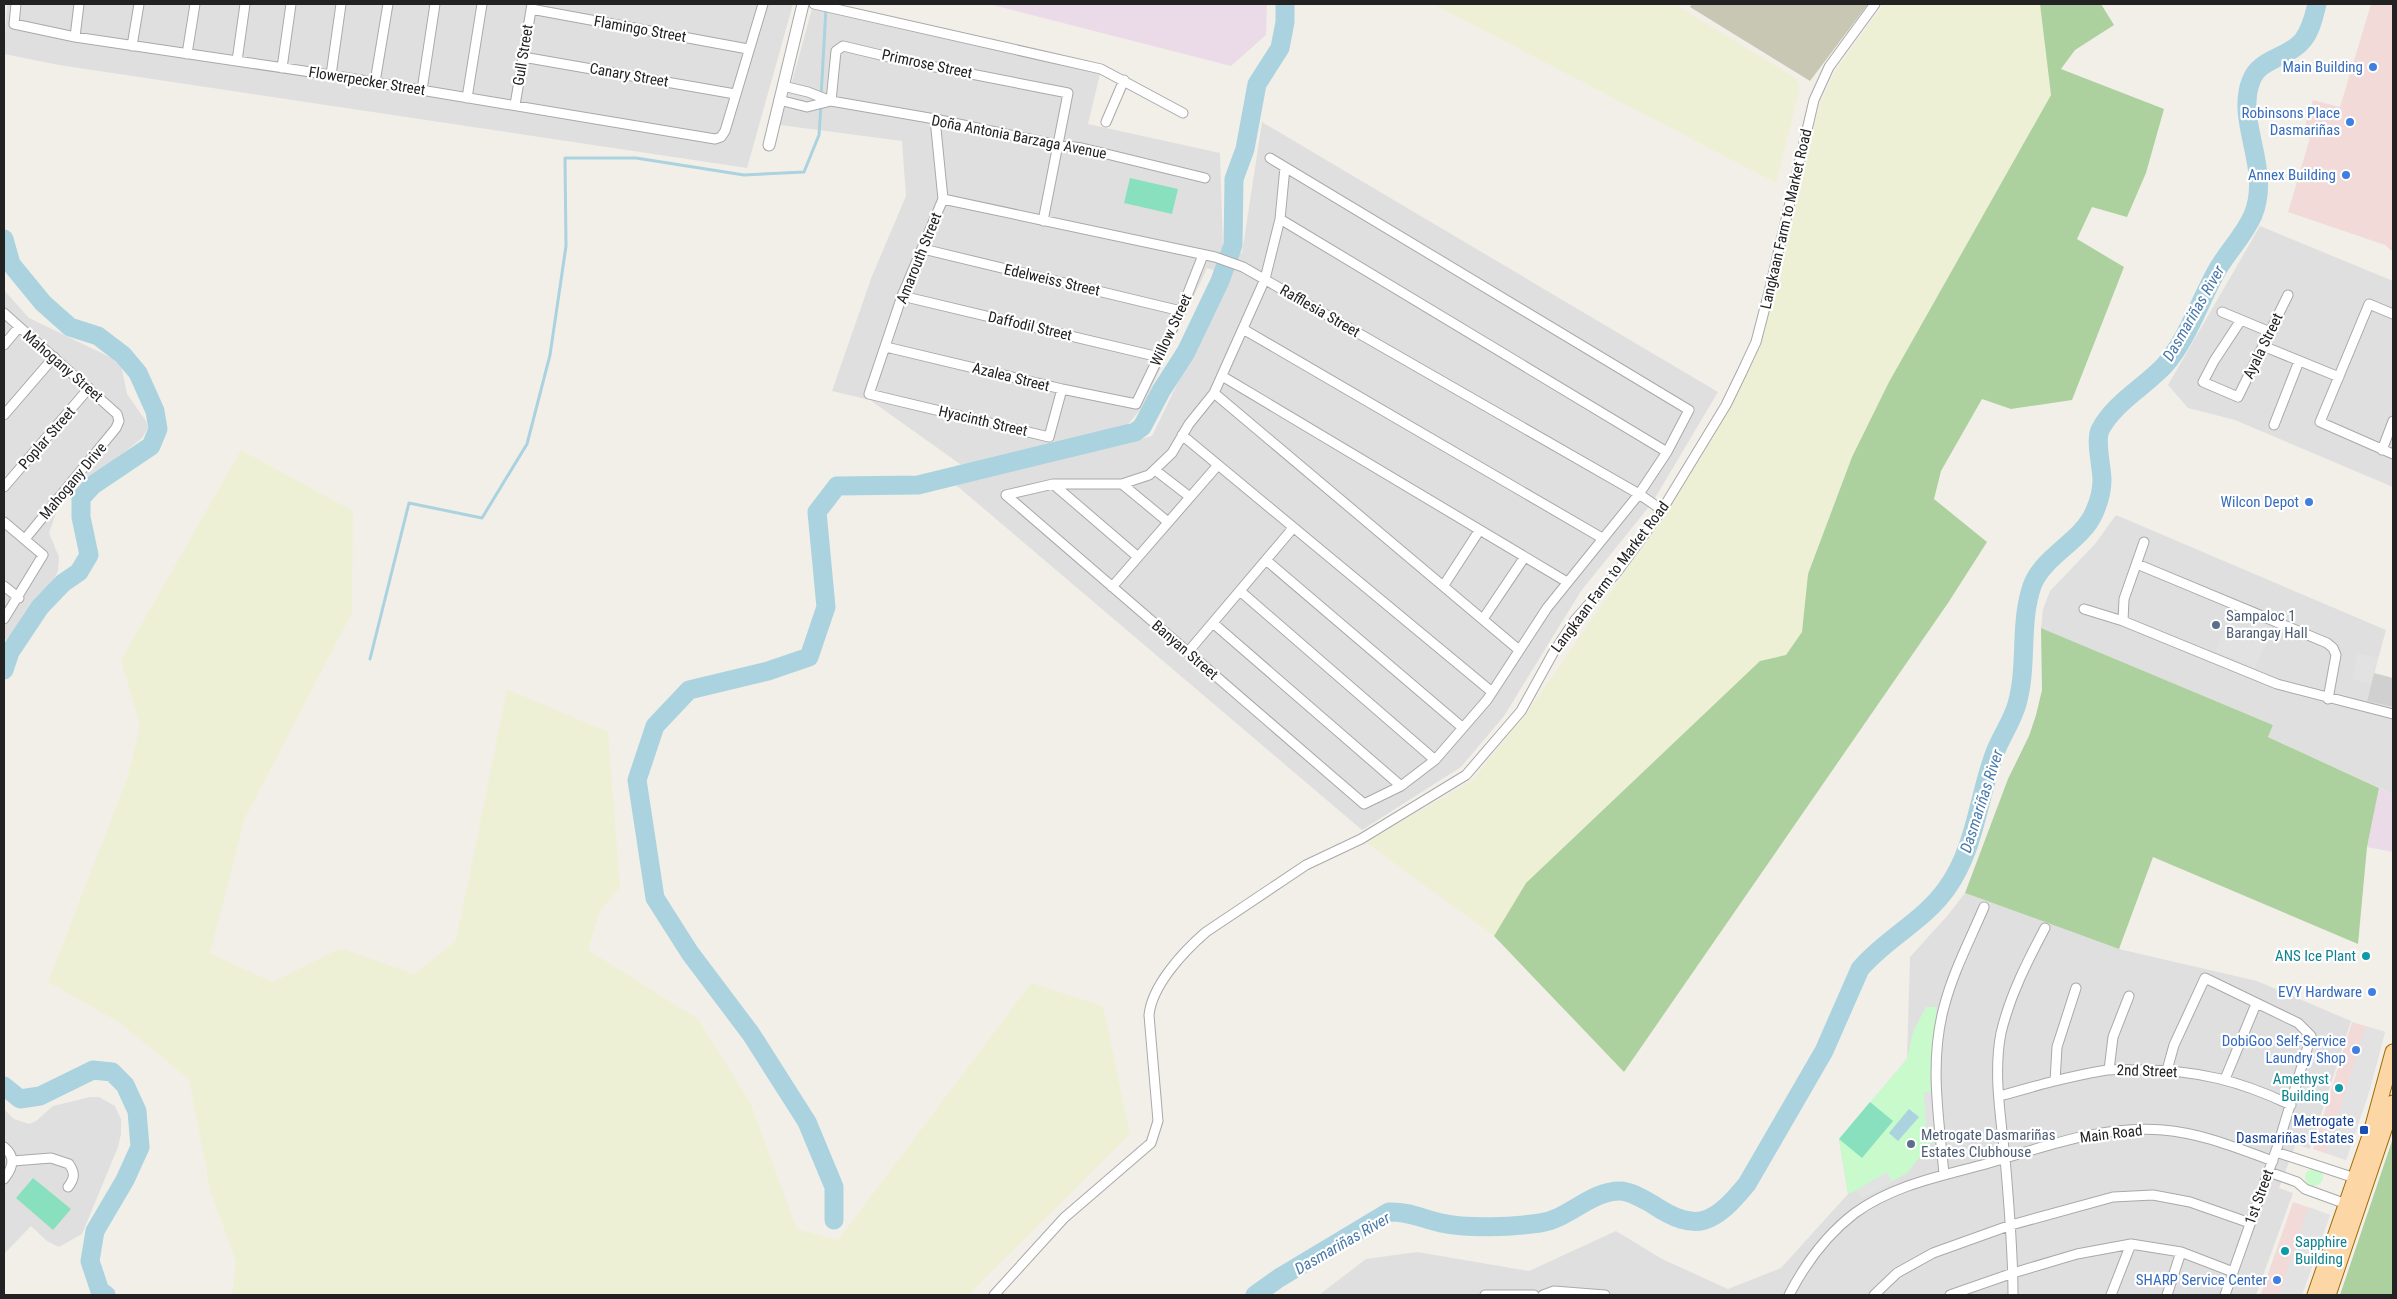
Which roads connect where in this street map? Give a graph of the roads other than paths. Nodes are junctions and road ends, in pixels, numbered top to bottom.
1 (16, 4) edge
2 (80, 4) edge
3 (139, 4) edge
4 (195, 4) edge
5 (245, 4) edge
6 (292, 4) edge
7 (341, 4) edge
8 (388, 4) edge
9 (436, 4) edge
10 (482, 4) edge
11 (763, 4) edge
12 (803, 4) edge
13 (814, 4) edge
14 (1876, 4) edge
15 (531, 6) edge
16 (75, 37) junction
17 (132, 46) junction
18 (748, 49) junction
19 (187, 54) junction
20 (523, 57) junction
21 (237, 61) junction
22 (282, 68) junction
23 (331, 75) junction
24 (1124, 80) junction
25 (375, 82) junction
26 (783, 86) junction
27 (422, 90) junction
28 (735, 94) junction
29 (467, 98) junction
30 (779, 100) junction
31 (831, 101) junction
32 (515, 105) junction
33 (1183, 113) dead end
34 (935, 119) junction
35 (1106, 122) dead end
36 (769, 144) dead end
37 (1058, 146) junction
38 (1270, 158) dead end
39 (1285, 167) junction
40 (1205, 178) dead end
41 (943, 198) junction
42 (1280, 220) junction
43 (1042, 221) junction
44 (923, 250) junction
45 (1204, 255) junction
46 (1265, 279) junction
47 (2288, 295) dead end
48 (902, 296) junction
49 (1181, 311) junction
50 (2222, 312) dead end
51 (4, 314) edge
52 (2393, 314) edge
53 (2241, 320) junction
54 (19, 327) junction
55 (1243, 329) junction
56 (2270, 332) junction
57 (4, 345) edge
58 (886, 346) junction
59 (2263, 346) junction
60 (54, 357) junction
61 (1159, 357) junction
62 (2299, 361) junction
63 (1222, 376) junction
64 (2339, 378) junction
65 (89, 388) junction
66 (1062, 389) junction
67 (1214, 393) junction
68 (869, 394) joint
69 (1136, 404) joint
70 (4, 415) edge
71 (119, 421) joint
72 (2393, 421) edge
73 (2274, 425) dead end
74 (1182, 435) junction
75 (2382, 450) junction
76 (1666, 452) junction
77 (2393, 454) edge
78 (1218, 465) junction
79 (1155, 470) junction
80 (1053, 484) junction
81 (1122, 484) junction
82 (4, 487) edge
83 (1639, 494) junction
84 (1190, 497) junction
85 (1662, 510) junction
86 (4, 522) edge
87 (1168, 522) junction
88 (1293, 528) junction
89 (1479, 530) junction
90 (1602, 538) junction
91 (25, 539) junction
92 (2144, 542) dead end
93 (1138, 557) junction
94 (1524, 558) junction
95 (1266, 560) junction
96 (2136, 564) junction
97 (1567, 582) junction
98 (1444, 585) junction
99 (4, 586) edge
100 (1112, 587) junction
101 (1240, 591) junction
102 (18, 598) junction
103 (2084, 609) dead end
104 (1483, 619) junction
105 (4, 620) edge
106 (2123, 622) junction
107 (1213, 623) junction
108 (1519, 650) junction
109 (1188, 652) junction
110 (1492, 692) junction
111 (2328, 699) junction
112 (2393, 714) edge
113 (1463, 728) junction
114 (1435, 760) junction
115 (1400, 786) junction
116 (1984, 907) dead end
117 (2045, 928) dead end
118 (2076, 988) dead end
119 (2129, 996) dead end
120 (2256, 1004) junction
121 (2393, 1052) edge
122 (2109, 1070) junction
123 (2167, 1070) junction
124 (2225, 1078) junction
125 (2055, 1081) junction
126 (2000, 1096) junction
127 (2393, 1103) edge
128 (2291, 1105) junction
129 (4, 1147) edge
130 (2276, 1152) junction
131 (2005, 1158) junction
132 (13, 1161) junction
133 (2273, 1161) junction
134 (2269, 1172) junction
135 (1944, 1174) junction
136 (4, 1179) edge
137 (2362, 1180) junction
138 (68, 1187) dead end
139 (2353, 1206) junction
140 (2250, 1223) junction
141 (2011, 1225) junction
142 (2131, 1244) junction
143 (2181, 1252) junction
144 (2013, 1272) junction
145 (2233, 1272) junction
146 (994, 1295) edge
147 (1485, 1295) edge
148 (1534, 1295) edge
149 (1543, 1295) edge
150 (1604, 1295) edge
151 (1789, 1295) edge
152 (1874, 1295) edge
153 (1950, 1295) edge
154 (2013, 1295) edge
155 (2111, 1295) edge
156 (2167, 1295) edge
157 (2225, 1295) edge
158 (2315, 1295) edge
159 (2328, 1295) edge

1 - 16 street, Flowerpecker Street
2 - 16 street
3 - 17 street
4 - 19 street
5 - 21 street
6 - 22 street
7 - 23 street
8 - 25 street
9 - 27 street
10 - 29 street
11 - 18 street
12 - 26 street
13 - 24 street
14 - 85 street, Langkaan Farm to Market Road
15 - 18 street, Flamingo Street
15 - 20 street, Gull Street
16 - 17 street, Flowerpecker Street
17 - 19 street, Flowerpecker Street
18 - 28 street
19 - 21 street, Flowerpecker Street
20 - 28 street, Canary Street
20 - 32 street, Gull Street
21 - 22 street, Flowerpecker Street
22 - 23 street, Flowerpecker Street
23 - 25 street, Flowerpecker Street
24 - 33 street
24 - 35 street
25 - 27 street, Flowerpecker Street
26 - 30 street
26 - 31 street, Doña Antonia Barzaga Avenue
27 - 29 street, Flowerpecker Street
28 - 32 street, Flowerpecker Street
29 - 32 street, Flowerpecker Street
30 - 31 street, Doña Antonia Barzaga Avenue
30 - 36 street
31 - 34 street, Doña Antonia Barzaga Avenue
31 - 37 street, Primrose Street
34 - 37 street, Doña Antonia Barzaga Avenue
34 - 41 street, Amarouth Street
37 - 40 street, Doña Antonia Barzaga Avenue
37 - 43 street
38 - 39 street
39 - 42 street
39 - 76 street
41 - 43 street, Rafflesia Street
41 - 44 street, Amarouth Street
42 - 46 street
42 - 76 street
43 - 45 street, Rafflesia Street
44 - 48 street, Amarouth Street
44 - 49 street, Edelweiss Street
45 - 46 street, Rafflesia Street
45 - 49 street, Willow Street
46 - 55 street
46 - 83 street, Rafflesia Street
47 - 56 street, Ayala Street
48 - 58 street, Amarouth Street
48 - 61 street, Daffodil Street
49 - 61 street, Willow Street
50 - 53 street
51 - 54 street, Mahogany Street
52 - 64 street
53 - 56 street
53 - 59 street, Ayala Street
54 - 57 street
54 - 60 street, Mahogany Street
55 - 63 street
55 - 90 street
56 - 59 street, Ayala Street
58 - 66 street, Azalea Street
58 - 68 street, Amarouth Street
59 - 62 street
60 - 65 street, Mahogany Street
60 - 70 street
61 - 69 street, Willow Street
62 - 64 street
62 - 73 street
63 - 67 street
63 - 89 street
64 - 75 street
65 - 71 street, Mahogany Street
65 - 82 street, Poplar Street
66 - 68 street, Hyacinth Street
66 - 69 street, Azalea Street
67 - 74 street
67 - 98 street
71 - 91 street, Mahogany Drive
72 - 75 street
74 - 78 street
74 - 79 street
75 - 77 street
76 - 83 street
78 - 84 street
78 - 88 street
79 - 81 street
79 - 84 street
80 - 81 street
80 - 93 street
80 - 100 street, Banyan Street
81 - 87 street
83 - 85 street, Rafflesia Street
83 - 90 street
84 - 87 street
85 - 146 street, Langkaan Farm to Market Road
86 - 91 street
87 - 93 street
88 - 95 street
88 - 110 street
89 - 94 street
89 - 98 street
90 - 97 street
91 - 102 street
92 - 96 street
93 - 100 street
94 - 97 street
94 - 104 street
95 - 101 street
95 - 113 street
96 - 106 street
96 - 111 street
97 - 108 street
98 - 104 street
99 - 102 street
100 - 109 street, Banyan Street
101 - 107 street
101 - 114 street
102 - 105 street
103 - 106 street
104 - 108 street
106 - 111 street
107 - 109 street
107 - 115 street
108 - 110 street
109 - 115 street, Banyan Street
110 - 113 street
111 - 112 street
113 - 114 street
114 - 115 street
116 - 135 street
117 - 126 street
118 - 125 street
119 - 122 street
120 - 123 street
120 - 124 street
120 - 128 street, 1st Street
121 - 137 main road
122 - 123 street, 2nd Street
122 - 125 street, 2nd Street
123 - 124 street, 2nd Street
124 - 128 street, 2nd Street
125 - 126 street, 2nd Street
126 - 131 street
127 - 137 main road
128 - 130 street, 1st Street
129 - 132 street
130 - 133 street, 1st Street
130 - 137 street
131 - 133 street, Main Road
131 - 135 street, Main Road
131 - 141 street
132 - 136 street
132 - 138 street
133 - 134 street, 1st Street
134 - 139 street
134 - 140 street, 1st Street
135 - 151 street, Main Road
137 - 139 main road
139 - 158 main road
139 - 159 main road
140 - 141 street
140 - 145 street, 1st Street
141 - 144 street
141 - 152 street
142 - 143 street
142 - 144 street
142 - 155 street
143 - 145 street
143 - 156 street
144 - 153 street
144 - 154 street
145 - 157 street, 1st Street
147 - 148 street
149 - 150 street

